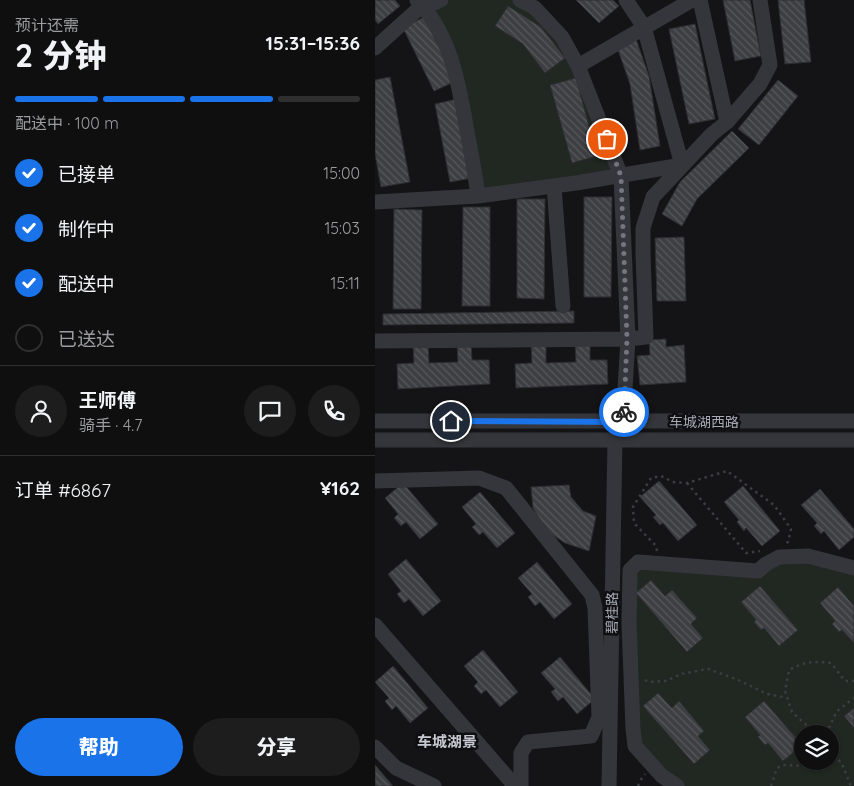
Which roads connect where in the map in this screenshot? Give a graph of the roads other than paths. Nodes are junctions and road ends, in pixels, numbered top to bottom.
1 (441, 0) edge
2 (520, 0) edge
3 (626, 0) edge
4 (692, 0) edge
5 (700, 0) edge
6 (760, 0) edge
7 (420, 4) edge
8 (644, 27) junction
9 (375, 48) edge
10 (579, 66) junction
11 (727, 122) junction
12 (682, 166) junction
13 (621, 176) junction
14 (554, 186) junction
15 (478, 196) junction
16 (375, 202) edge
17 (563, 306) dead end
18 (627, 339) junction
19 (375, 341) edge
20 (375, 421) edge
21 (854, 421) edge
22 (623, 422) junction
23 (375, 440) edge
24 (615, 440) junction
25 (854, 440) edge
26 (375, 481) edge
27 (854, 568) edge
28 (375, 625) edge
29 (375, 747) edge
30 (435, 786) edge
31 (515, 786) edge
32 (521, 786) edge
33 (609, 786) edge
34 (677, 786) edge

1 - 7 street
2 - 10 street
3 - 8 street
4 - 8 street
5 - 11 street
6 - 11 street
7 - 9 street
7 - 15 street
8 - 10 street
8 - 12 street
10 - 13 street
11 - 12 street
12 - 13 street
12 - 18 street
13 - 14 street
13 - 18 street
14 - 15 street
14 - 17 street
15 - 16 street
18 - 19 street
18 - 22 street
20 - 22 street, 车城湖西路
21 - 22 street, 车城湖西路
23 - 24 street, 车城湖西路
24 - 25 street, 车城湖西路
24 - 33 street, 碧桂路
26 - 32 street
27 - 34 street
28 - 31 street
29 - 30 street

